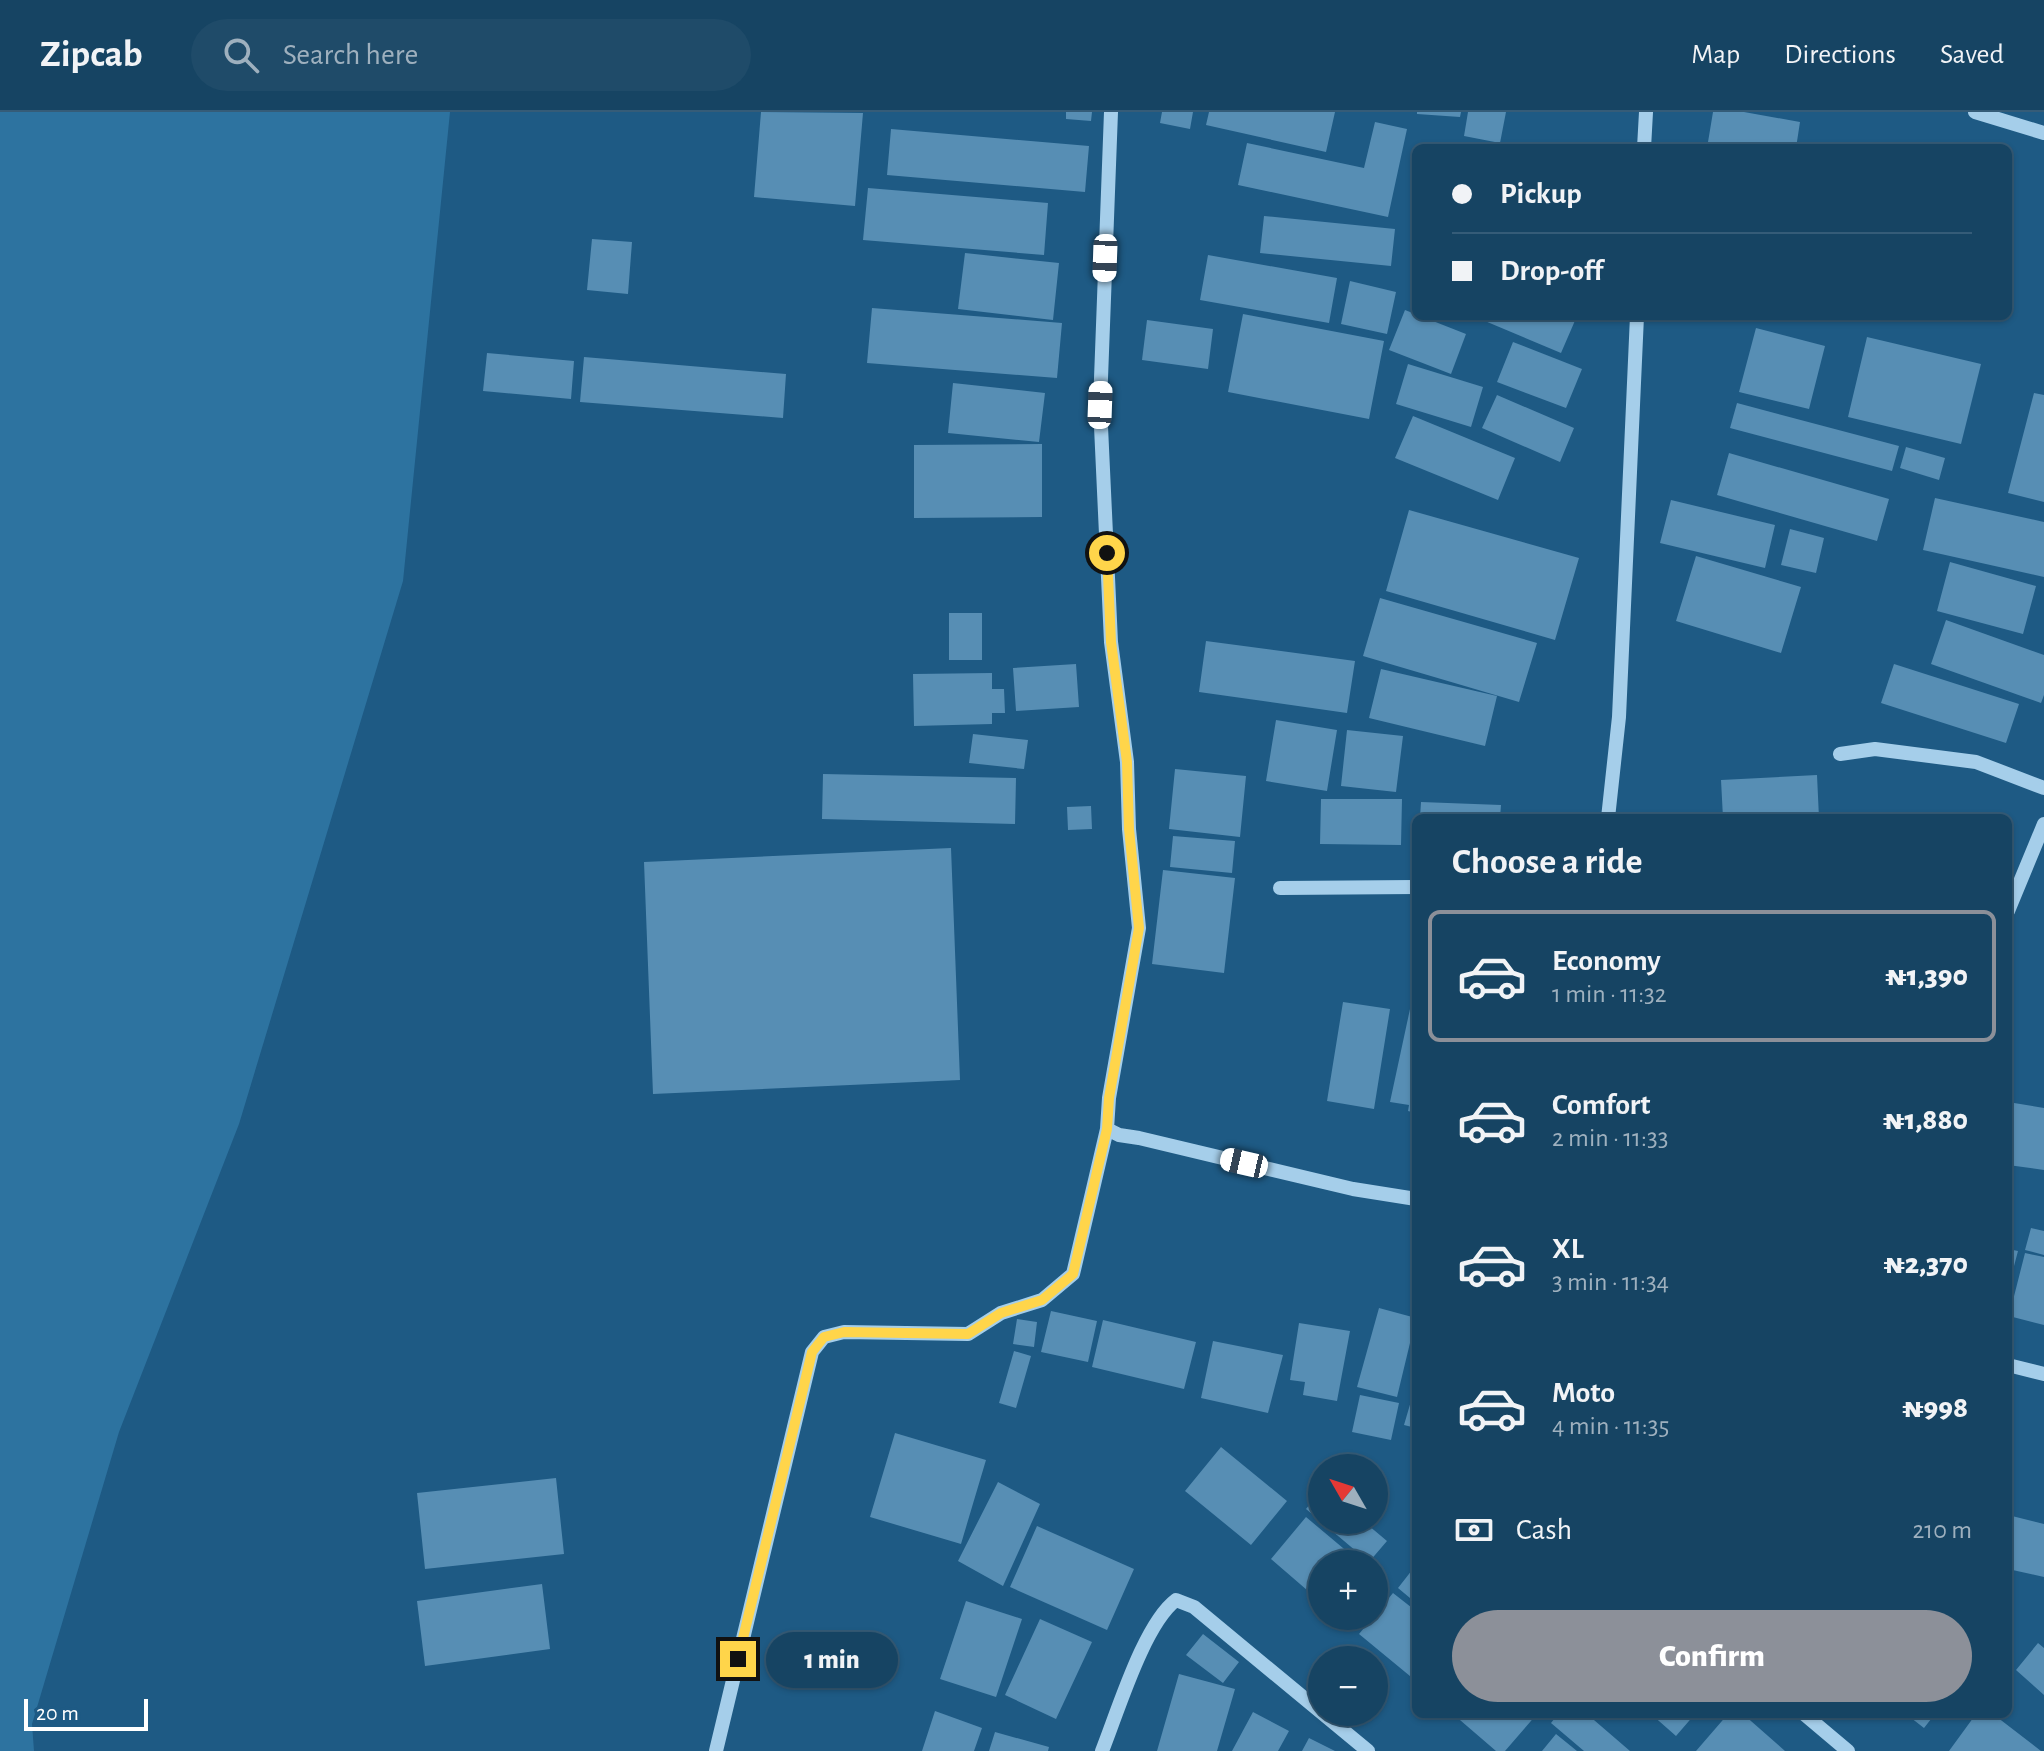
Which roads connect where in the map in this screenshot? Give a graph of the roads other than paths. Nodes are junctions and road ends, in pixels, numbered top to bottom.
1 (1111, 112) edge
2 (1646, 112) edge
3 (1975, 112) edge
4 (2044, 133) edge
5 (1644, 144) edge
6 (1637, 320) edge
7 (1840, 754) dead end
8 (2044, 788) edge
9 (1608, 814) edge
10 (2044, 824) edge
11 (1412, 887) edge
12 (1280, 888) dead end
13 (2012, 901) edge
14 (1107, 1129) junction
15 (1412, 1198) edge
16 (2012, 1366) edge
17 (2044, 1374) edge
18 (1809, 1718) edge
19 (716, 1751) edge
20 (1102, 1751) edge
21 (1368, 1751) edge
22 (1848, 1751) edge

1 - 14 street
2 - 5 street
3 - 4 street
6 - 9 street
7 - 8 street
10 - 13 street
11 - 12 street
14 - 15 street
14 - 19 street
16 - 17 street
18 - 22 street
20 - 21 street

